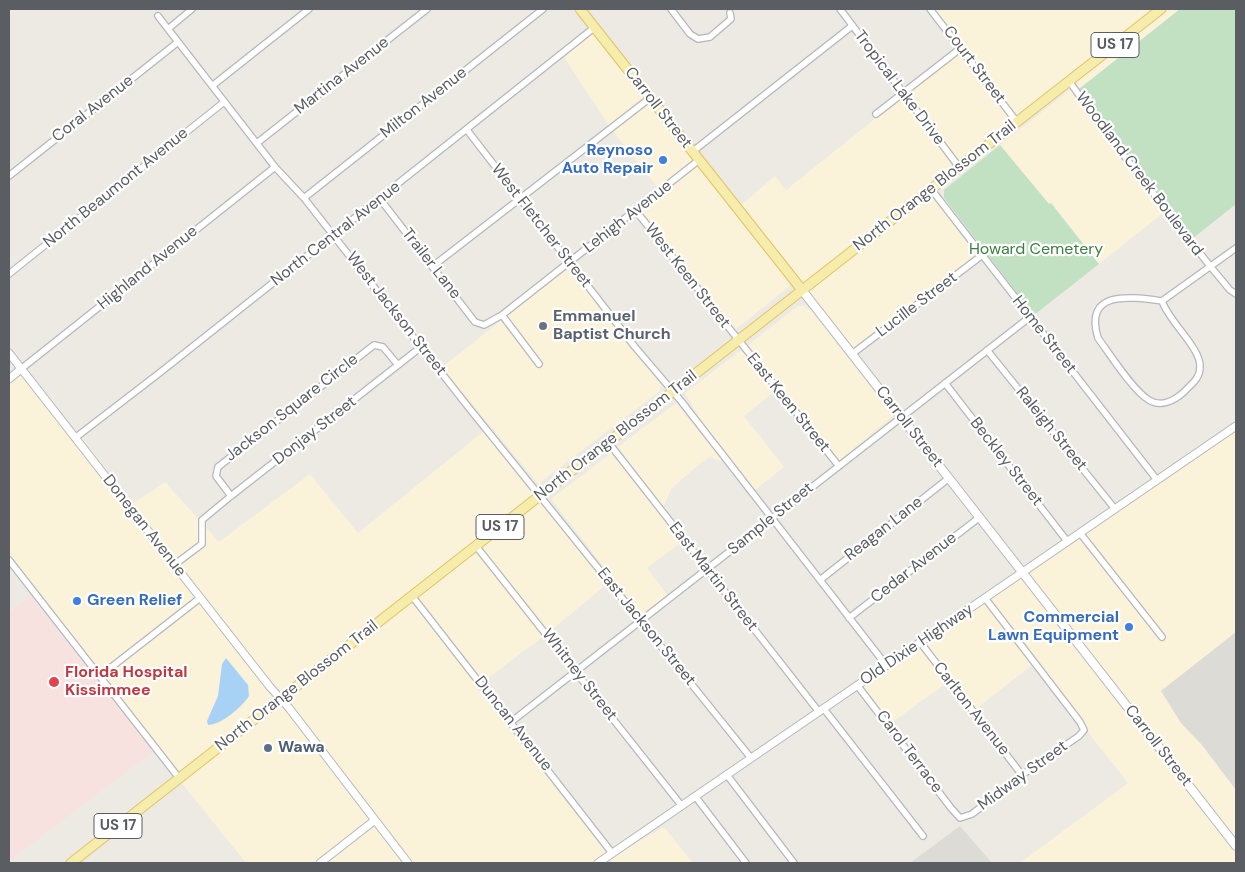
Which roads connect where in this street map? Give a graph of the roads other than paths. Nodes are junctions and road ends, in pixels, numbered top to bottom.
1 (192, 9) edge
2 (309, 9) edge
3 (427, 9) edge
4 (543, 9) edge
5 (580, 9) edge
6 (671, 9) edge
7 (840, 9) edge
8 (930, 9) edge
9 (1161, 9) edge
10 (730, 13) dead end
11 (158, 16) dead end
12 (852, 26) junction
13 (595, 27) junction
14 (168, 29) junction
15 (178, 42) junction
16 (961, 48) junction
17 (1069, 81) junction
18 (212, 86) junction
19 (902, 94) junction
20 (650, 98) junction
21 (224, 102) junction
22 (876, 114) dead end
23 (1016, 122) junction
24 (467, 130) junction
25 (257, 143) junction
26 (692, 152) junction
27 (699, 160) junction
28 (275, 166) junction
29 (959, 167) junction
30 (9, 176) edge
31 (931, 189) junction
32 (304, 198) junction
33 (380, 199) junction
34 (520, 199) junction
35 (636, 212) junction
36 (334, 235) junction
37 (1236, 248) edge
38 (981, 256) junction
39 (570, 263) junction
40 (433, 266) junction
41 (1210, 266) junction
42 (9, 274) edge
43 (802, 290) junction
44 (1236, 294) edge
45 (1162, 301) junction
46 (502, 315) junction
47 (1030, 317) junction
48 (484, 325) joint
49 (738, 340) junction
50 (421, 347) junction
51 (987, 350) junction
52 (9, 353) edge
53 (852, 354) junction
54 (539, 364) dead end
55 (398, 365) junction
56 (21, 369) junction
57 (9, 379) edge
58 (944, 383) junction
59 (672, 392) junction
60 (901, 416) junction
61 (1236, 426) edge
62 (75, 438) junction
63 (608, 442) junction
64 (838, 465) junction
65 (949, 478) junction
66 (1157, 480) junction
67 (541, 495) junction
68 (231, 496) junction
69 (1115, 509) junction
70 (980, 517) junction
71 (772, 518) junction
72 (1080, 533) junction
73 (1067, 541) junction
74 (476, 546) junction
75 (9, 560) edge
76 (174, 565) junction
77 (708, 570) junction
78 (1023, 571) junction
79 (820, 580) junction
80 (412, 596) junction
81 (200, 598) junction
82 (985, 598) junction
83 (849, 618) junction
84 (641, 622) junction
85 (1162, 637) dead end
86 (920, 642) junction
87 (886, 665) junction
88 (577, 672) junction
89 (100, 676) junction
90 (857, 685) junction
91 (280, 699) junction
92 (821, 711) junction
93 (512, 722) junction
94 (751, 758) junction
95 (727, 775) junction
96 (1022, 775) junction
97 (179, 778) junction
98 (695, 796) junction
99 (681, 805) junction
100 (960, 818) joint
101 (375, 820) junction
102 (923, 836) dead end
103 (1236, 846) edge
104 (612, 853) junction
105 (607, 861) edge
106 (71, 863) edge
107 (320, 863) edge
108 (408, 863) edge
109 (598, 863) edge
110 (746, 863) edge
111 (794, 863) edge

1 - 14 street
2 - 18 street
3 - 25 street, Martina Avenue
4 - 32 street, Milton Avenue
5 - 13 main road, Carroll Street
6 - 10 street
7 - 12 street, Tropical Lake Drive
8 - 16 street, Court Street
9 - 17 main road, North Orange Blossom Trail / US 17
11 - 14 street, West Jackson Street
12 - 19 street, Tropical Lake Drive
12 - 26 street
13 - 20 main road, Carroll Street
13 - 24 street, North Central Avenue
14 - 15 street, West Jackson Street
15 - 18 street, West Jackson Street
15 - 30 street, Coral Avenue
16 - 19 street
16 - 23 street, Court Street
17 - 23 main road, North Orange Blossom Trail / US 17
17 - 41 street, Woodland Creek Boulevard
18 - 21 street, West Jackson Street
19 - 22 street
19 - 29 street, Tropical Lake Drive
20 - 26 main road, Carroll Street
20 - 34 street
21 - 25 street, West Jackson Street
21 - 42 street, North Beaumont Avenue
23 - 29 main road, North Orange Blossom Trail / US 17
24 - 33 street, North Central Avenue
24 - 34 street, West Fletcher Street
25 - 28 street, West Jackson Street
26 - 27 main road, Carroll Street
27 - 35 street, Lehigh Avenue
27 - 43 main road, Carroll Street
28 - 32 street, West Jackson Street
28 - 56 street, Highland Avenue
29 - 31 main road, North Orange Blossom Trail / US 17
31 - 38 street, Home Street
31 - 43 main road, North Orange Blossom Trail / US 17
32 - 36 street, West Jackson Street
33 - 36 street, North Central Avenue
33 - 40 street, Trailer Lane
34 - 39 street, West Fletcher Street
34 - 40 street
35 - 39 street, Lehigh Avenue
35 - 49 street, West Keen Street
36 - 50 street, West Jackson Street
36 - 62 street, North Central Avenue
37 - 41 street, Woodland Creek Boulevard
38 - 47 street, Home Street
38 - 53 street, Lucille Street
39 - 46 street, Lehigh Avenue
39 - 59 street, West Fletcher Street
40 - 48 street, Trailer Lane
41 - 44 street, Woodland Creek Boulevard
41 - 45 street
43 - 49 main road, North Orange Blossom Trail / US 17
43 - 53 main road, Carroll Street
45 - 45 street
46 - 48 street, Lehigh Avenue
46 - 54 street
47 - 51 street, Sample Street
47 - 66 street, Home Street
49 - 59 main road, North Orange Blossom Trail / US 17
49 - 64 street, East Keen Street
50 - 55 street, Donjay Street
50 - 67 street, West Jackson Street
51 - 58 street, Sample Street
51 - 69 street, Raleigh Street
52 - 56 street, Donegan Avenue
53 - 60 main road, Carroll Street
55 - 68 street, Donjay Street
55 - 68 street, Jackson Square Circle
56 - 57 street
56 - 62 street, Donegan Avenue
58 - 60 street, Sample Street
58 - 73 street, Beckley Street
59 - 63 main road, North Orange Blossom Trail / US 17
59 - 71 street, West Fletcher Street
60 - 64 street, Sample Street
60 - 65 main road, Carroll Street
61 - 66 street, Old Dixie Highway
62 - 76 street, Donegan Avenue
63 - 67 main road, North Orange Blossom Trail / US 17
63 - 77 street, East Martin Street
64 - 71 street, Sample Street
65 - 70 main road, Carroll Street
65 - 79 street, Reagan Lane
66 - 69 street, Old Dixie Highway
67 - 74 main road, North Orange Blossom Trail / US 17
67 - 84 street, East Jackson Street
68 - 76 street
69 - 72 street, Old Dixie Highway
70 - 78 main road, Carroll Street
70 - 83 street, Cedar Avenue
71 - 77 street, Sample Street
71 - 79 street, West Fletcher Street
72 - 73 street, Old Dixie Highway
72 - 85 street
73 - 78 street, Old Dixie Highway
74 - 80 main road, North Orange Blossom Trail / US 17
74 - 88 street, Whitney Street
75 - 89 street
76 - 81 street, Donegan Avenue
77 - 84 street, Sample Street
77 - 92 street, East Martin Street
78 - 82 street, Old Dixie Highway
78 - 103 main road, Carroll Street
79 - 83 street, West Fletcher Street
80 - 91 main road, North Orange Blossom Trail / US 17
80 - 93 street, Duncan Avenue
81 - 89 street
81 - 91 street, Donegan Avenue
82 - 86 street, Old Dixie Highway
82 - 96 street, Midway Street
83 - 87 street, West Fletcher Street
84 - 88 street, Sample Street
84 - 94 street, East Jackson Street
86 - 87 street, Old Dixie Highway
86 - 96 street, Carlton Avenue
87 - 90 street, Old Dixie Highway
88 - 93 street, Sample Street
88 - 99 street, Whitney Street
89 - 97 street
90 - 92 street, Old Dixie Highway
90 - 100 street, Carol Terrace
91 - 97 main road, North Orange Blossom Trail / US 17
91 - 101 street, Donegan Avenue
92 - 94 street, Old Dixie Highway
92 - 102 street, East Martin Street
93 - 104 street, Duncan Avenue
94 - 95 street, Old Dixie Highway
95 - 98 street, Old Dixie Highway
95 - 111 street
96 - 100 street, Midway Street
97 - 106 main road, North Orange Blossom Trail / US 17
98 - 99 street, Old Dixie Highway
98 - 110 street
99 - 104 street, Old Dixie Highway
101 - 107 street
101 - 108 street, Donegan Avenue
104 - 105 street, Old Dixie Highway
105 - 109 street, Old Dixie Highway

